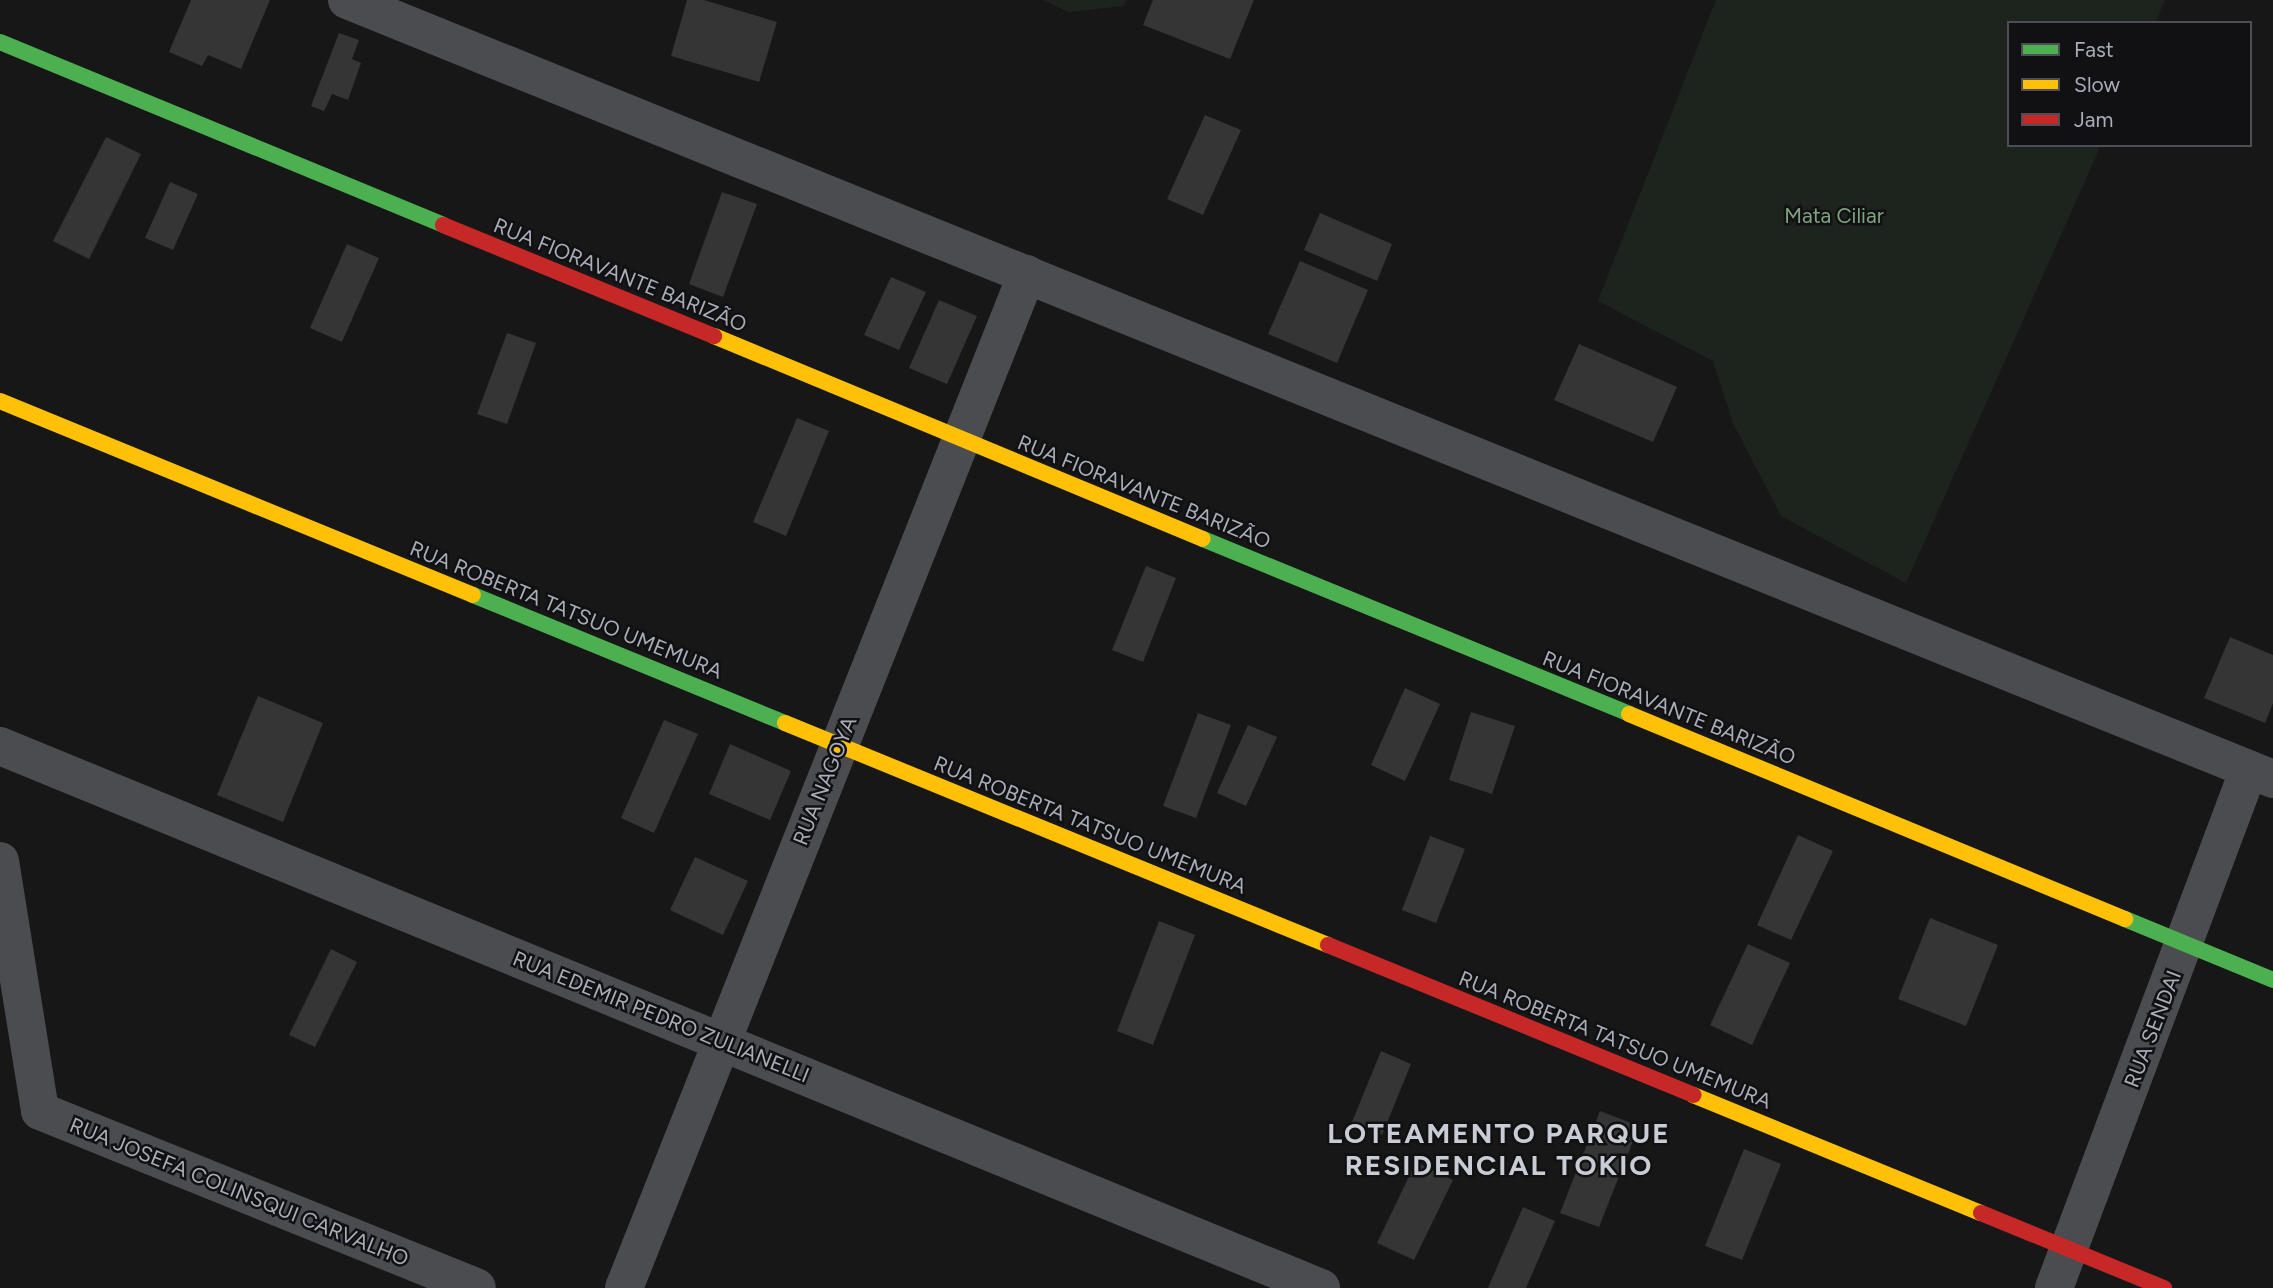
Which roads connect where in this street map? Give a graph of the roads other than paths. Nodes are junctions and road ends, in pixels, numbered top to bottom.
1 (347, 0) edge
2 (0, 42) edge
3 (1027, 274) junction
4 (0, 401) edge
5 (961, 439) junction
6 (840, 745) junction
7 (0, 746) edge
8 (2261, 774) edge
9 (0, 861) edge
10 (2185, 943) junction
11 (2273, 980) edge
12 (722, 1043) junction
13 (2070, 1249) junction
14 (477, 1288) edge
15 (624, 1288) edge
16 (1321, 1288) edge
17 (2054, 1288) edge
18 (2164, 1288) edge

1 - 3 street
2 - 5 street, RUA FIORAVANTE BARIZÃO
3 - 5 street, RUA NAGOYA
3 - 8 street
4 - 6 street, RUA ROBERTA TATSUO UMEMURA
5 - 6 street, RUA NAGOYA
5 - 10 street, RUA FIORAVANTE BARIZÃO
6 - 12 street, RUA NAGOYA
6 - 13 street, RUA ROBERTA TATSUO UMEMURA
7 - 12 street, RUA EDEMIR PEDRO ZULIANELLI
8 - 10 street, RUA SENDAI
9 - 14 street, RUA JOSEFA COLINSQUI CARVALHO
10 - 11 street, RUA FIORAVANTE BARIZÃO
10 - 13 street, RUA SENDAI
12 - 15 street, RUA NAGOYA
12 - 16 street, RUA EDEMIR PEDRO ZULIANELLI
13 - 17 street, RUA SENDAI
13 - 18 street, RUA ROBERTA TATSUO UMEMURA

